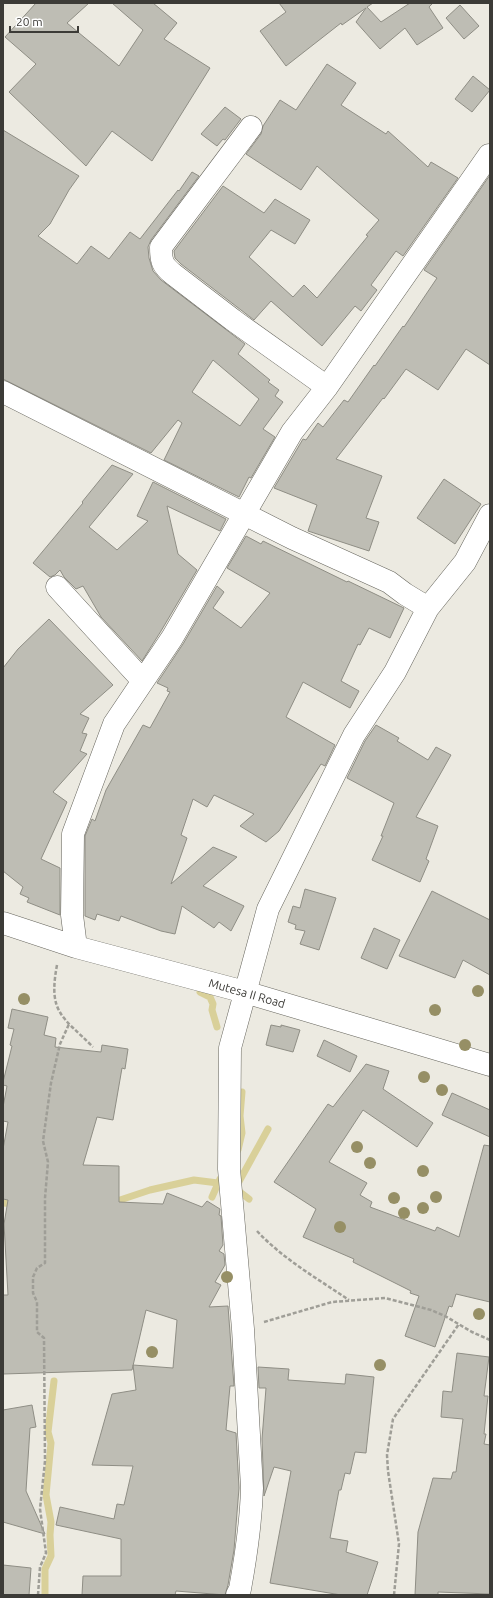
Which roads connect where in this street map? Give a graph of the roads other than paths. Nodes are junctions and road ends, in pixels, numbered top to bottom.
1 (251, 127) dead end
2 (489, 155) edge
3 (327, 387) junction
4 (3, 392) edge
5 (244, 514) junction
6 (490, 515) edge
7 (57, 588) dead end
8 (428, 608) junction
9 (143, 681) junction
10 (3, 923) edge
11 (68, 945) junction
12 (245, 992) junction
13 (490, 1065) edge
14 (237, 1595) edge

1 - 3 street
2 - 3 street
3 - 5 street
4 - 5 street
5 - 8 street
5 - 9 street
6 - 8 street
7 - 9 street
8 - 12 street
9 - 11 street
10 - 11 street, Mutesa II Road
11 - 12 street, Mutesa II Road
12 - 13 street, Mutesa II Road
12 - 14 street

